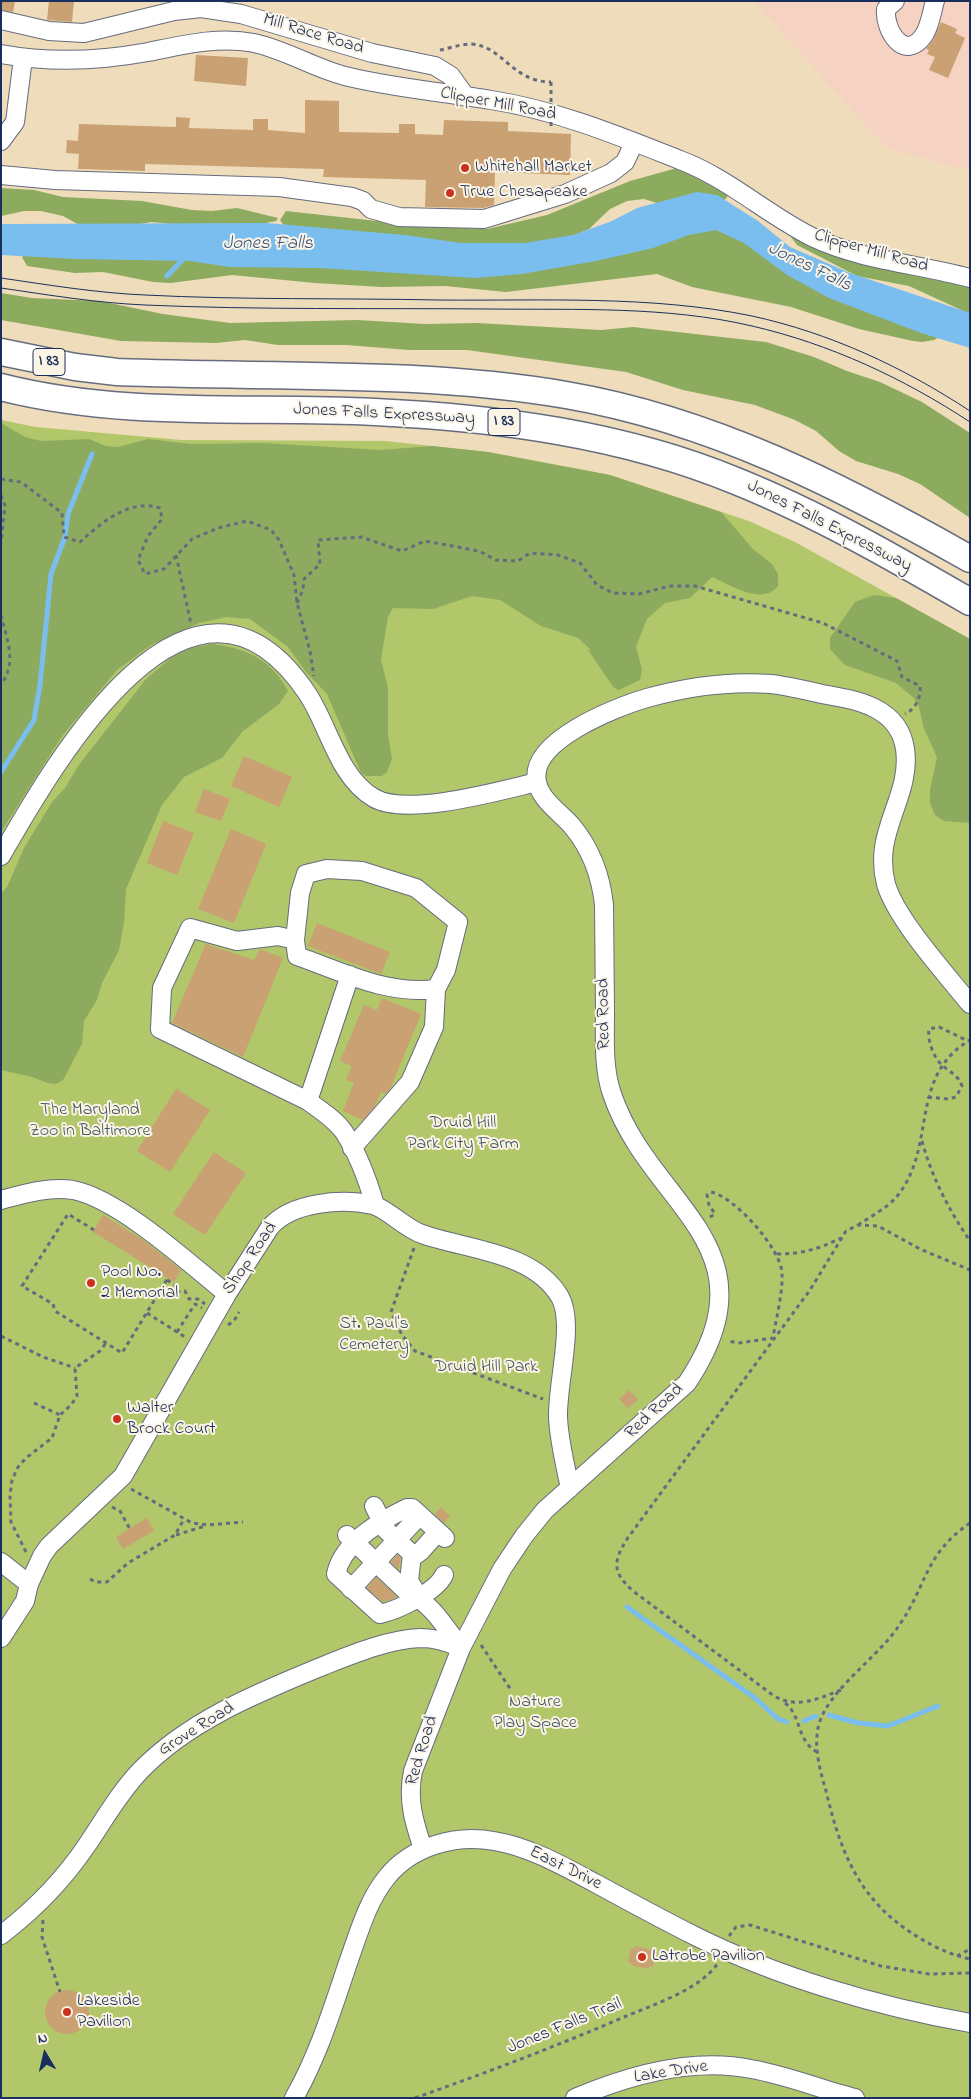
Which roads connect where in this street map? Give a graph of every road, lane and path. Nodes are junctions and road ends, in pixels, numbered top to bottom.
1 (895, 1) edge
2 (935, 1) edge
3 (1, 20) edge
4 (1, 54) edge
5 (23, 58) junction
6 (409, 61) junction
7 (466, 96) junction
8 (551, 126) dead end
9 (1, 142) edge
10 (634, 143) junction
11 (1, 175) edge
12 (970, 278) edge
13 (1, 352) edge
14 (1, 387) edge
15 (1, 479) edge
16 (1, 495) edge
17 (1, 543) edge
18 (176, 554) junction
19 (970, 559) edge
20 (970, 602) edge
21 (296, 603) junction
22 (1, 614) edge
23 (194, 635) junction
24 (1, 684) edge
25 (308, 694) junction
26 (893, 720) junction
27 (537, 782) junction
28 (1, 856) edge
29 (295, 940) junction
30 (350, 975) junction
31 (436, 989) junction
32 (970, 1004) edge
33 (969, 1041) edge
34 (941, 1065) junction
35 (928, 1097) junction
36 (308, 1101) junction
37 (922, 1139) junction
38 (352, 1148) junction
39 (1, 1200) edge
40 (375, 1205) junction
41 (858, 1225) junction
42 (697, 1226) junction
43 (94, 1230) dead end
44 (420, 1234) junction
45 (841, 1238) junction
46 (970, 1241) edge
47 (777, 1254) junction
48 (970, 1270) edge
49 (227, 1294) junction
50 (210, 1307) dead end
51 (207, 1311) dead end
52 (239, 1312) dead end
53 (147, 1313) junction
54 (234, 1321) dead end
55 (178, 1332) junction
56 (1, 1336) edge
57 (773, 1338) junction
58 (721, 1340) dead end
59 (106, 1343) junction
60 (198, 1345) junction
61 (76, 1368) junction
62 (34, 1403) dead end
63 (559, 1404) junction
64 (60, 1415) junction
65 (126, 1486) dead end
66 (570, 1488) junction
67 (120, 1511) dead end
68 (377, 1514) junction
69 (422, 1517) junction
70 (184, 1519) junction
71 (243, 1522) dead end
72 (970, 1523) edge
73 (208, 1525) junction
74 (130, 1528) dead end
75 (175, 1535) junction
76 (352, 1539) junction
77 (404, 1547) junction
78 (1, 1562) edge
79 (379, 1565) junction
80 (37, 1566) junction
81 (444, 1575) dead end
82 (90, 1579) dead end
83 (29, 1584) junction
84 (354, 1592) junction
85 (419, 1597) junction
86 (471, 1629) junction
87 (1, 1638) edge
88 (461, 1648) junction
89 (511, 1690) dead end
90 (840, 1690) junction
91 (784, 1702) junction
92 (817, 1752) junction
93 (423, 1849) junction
94 (45, 1897) junction
95 (1, 1935) edge
96 (729, 1936) dead end
97 (970, 1949) edge
98 (956, 1956) junction
99 (970, 1959) edge
100 (717, 1965) dead end
101 (970, 1973) edge
102 (60, 1992) dead end
103 (970, 2023) edge
104 (294, 2098) edge
105 (414, 2098) edge
106 (575, 2098) edge
107 (855, 2098) edge

1 - 2 street
3 - 6 street, Mill Race Road
4 - 5 street, Clipper Mill Road
5 - 7 street, Clipper Mill Road
5 - 9 street
6 - 7 street, Mill Race Road
6 - 8 path, bridge
7 - 10 street, Clipper Mill Road
10 - 11 street
10 - 12 street, Clipper Mill Road
13 - 19 highway, Jones Falls Expressway / I 83
14 - 20 highway, Jones Falls Expressway / I 83
15 - 18 path
16 - 17 path
18 - 21 path
18 - 23 path
21 - 25 path
21 - 26 path
22 - 24 path
23 - 25 street
23 - 28 street
25 - 27 street
26 - 27 street
26 - 32 street
27 - 42 street, Red Road
29 - 30 street
29 - 31 street
29 - 36 street
30 - 31 street
30 - 36 street
31 - 38 street
33 - 34 path
33 - 34 path
34 - 35 path
34 - 35 path
35 - 37 path
36 - 38 street
37 - 41 path
37 - 46 path
38 - 40 street
39 - 49 street
40 - 44 street
40 - 49 street, Shop Road
41 - 45 path
41 - 48 path
42 - 47 path
42 - 66 street, Red Road
43 - 59 path
44 - 63 street
44 - 63 path
45 - 47 path
45 - 57 path
47 - 57 path
49 - 60 street, Shop Road
50 - 53 path
51 - 55 path
52 - 54 path
53 - 55 path
53 - 59 path
55 - 60 path
56 - 61 path
57 - 58 path
57 - 91 path
59 - 61 path
60 - 80 street, Shop Road
61 - 64 path
62 - 64 path
63 - 66 street
64 - 80 path
65 - 70 path
66 - 86 street, Red Road
67 - 74 path
68 - 69 street
68 - 76 street
68 - 77 street
69 - 77 street
69 - 77 street
70 - 73 path
70 - 75 path
71 - 73 path
72 - 90 path
73 - 75 path
75 - 82 path
76 - 79 street
76 - 84 street
77 - 79 street
77 - 85 street
78 - 83 street
79 - 84 street
79 - 85 street
80 - 83 street, Shop Road
81 - 85 street
83 - 87 street
84 - 85 street
85 - 88 street
86 - 88 street, Red Road
86 - 89 path
88 - 93 street, Red Road
88 - 94 street, Grove Road
90 - 91 path
90 - 92 path
91 - 92 path
92 - 98 path
93 - 103 street, East Drive
93 - 104 street, East Drive
94 - 95 street, Grove Road
94 - 102 path
96 - 101 path
97 - 98 path
98 - 99 path
100 - 105 path, Jones Falls Trail
106 - 107 street, Lake Drive

